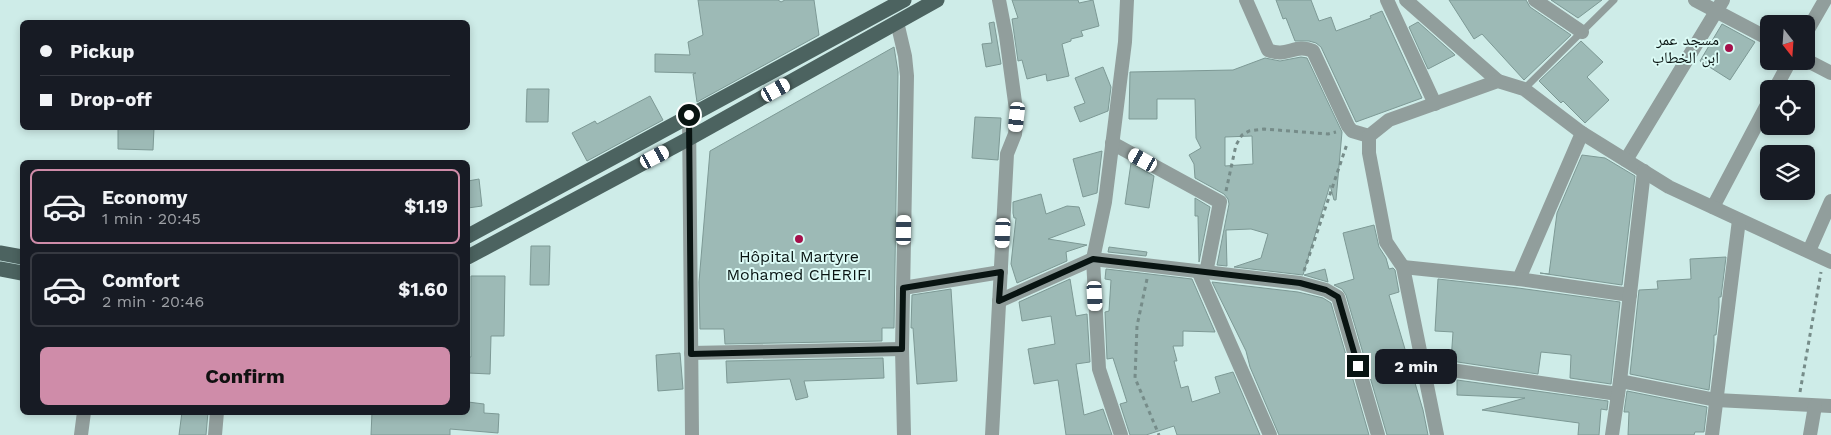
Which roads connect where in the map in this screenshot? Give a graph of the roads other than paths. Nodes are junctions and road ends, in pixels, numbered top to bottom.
1 (904, 0) edge
2 (937, 0) edge
3 (999, 0) edge
4 (1127, 0) edge
5 (1246, 0) edge
6 (1406, 0) edge
7 (1535, 0) edge
8 (1614, 0) edge
9 (1694, 0) edge
10 (1826, 0) edge
11 (1391, 2) edge
12 (1719, 5) edge
13 (1815, 18) edge
14 (897, 22) junction
15 (1582, 32) junction
16 (1760, 34) edge
17 (1815, 65) edge
18 (1831, 73) edge
19 (1498, 81) junction
20 (1524, 89) junction
21 (1436, 104) junction
22 (689, 115) junction
23 (1760, 118) edge
24 (1582, 133) junction
25 (1369, 136) junction
26 (690, 138) junction
27 (1112, 143) junction
28 (1626, 160) junction
29 (1644, 171) junction
30 (1831, 201) edge
31 (1713, 206) junction
32 (1738, 220) junction
33 (470, 235) edge
34 (1809, 251) junction
35 (0, 253) edge
36 (470, 256) edge
37 (20, 257) edge
38 (1093, 259) junction
39 (1827, 260) edge
40 (1403, 267) junction
41 (0, 269) edge
42 (1001, 272) junction
43 (20, 273) edge
44 (1203, 273) junction
45 (1519, 279) junction
46 (903, 288) junction
47 (1630, 294) junction
48 (999, 301) junction
49 (902, 349) junction
50 (691, 354) junction
51 (1423, 366) junction
52 (1619, 388) junction
53 (1716, 400) junction
54 (1815, 406) junction
55 (1831, 406) edge
56 (84, 415) edge
57 (217, 415) edge
58 (81, 435) edge
59 (215, 435) edge
60 (692, 435) edge
61 (904, 435) edge
62 (992, 435) edge
63 (1121, 435) edge
64 (1270, 435) edge
65 (1378, 435) edge
66 (1437, 435) edge
67 (1612, 435) edge
68 (1712, 435) edge
69 (1810, 435) edge

1 - 22 main road
2 - 14 main road
3 - 42 street
4 - 27 street
5 - 25 street
6 - 19 street
7 - 15 street
8 - 15 lane
9 - 12 street
10 - 13 street
11 - 21 street
12 - 16 street
12 - 28 street
14 - 26 main road
14 - 46 street
15 - 20 lane
17 - 18 street
19 - 20 street
19 - 21 street
20 - 24 street
21 - 25 street
22 - 26 street
22 - 33 main road
23 - 31 street
24 - 28 street
24 - 45 street
25 - 40 street
26 - 36 main road
26 - 50 street
27 - 38 street
27 - 44 street
28 - 29 street
29 - 31 street
29 - 47 street
30 - 34 street
31 - 32 street
32 - 34 street
32 - 53 street
34 - 39 street
35 - 37 main road
38 - 44 street
38 - 48 street
38 - 63 street
40 - 45 street
40 - 51 street
41 - 43 main road
42 - 46 street
42 - 48 street
44 - 64 street
44 - 65 street
45 - 47 street
46 - 49 street
47 - 52 street
48 - 62 street
49 - 50 street
49 - 61 street
50 - 60 street
51 - 52 street
51 - 66 street
52 - 53 street
52 - 67 street
53 - 54 street
53 - 68 street
54 - 55 street
54 - 69 street
56 - 58 street
57 - 59 street

